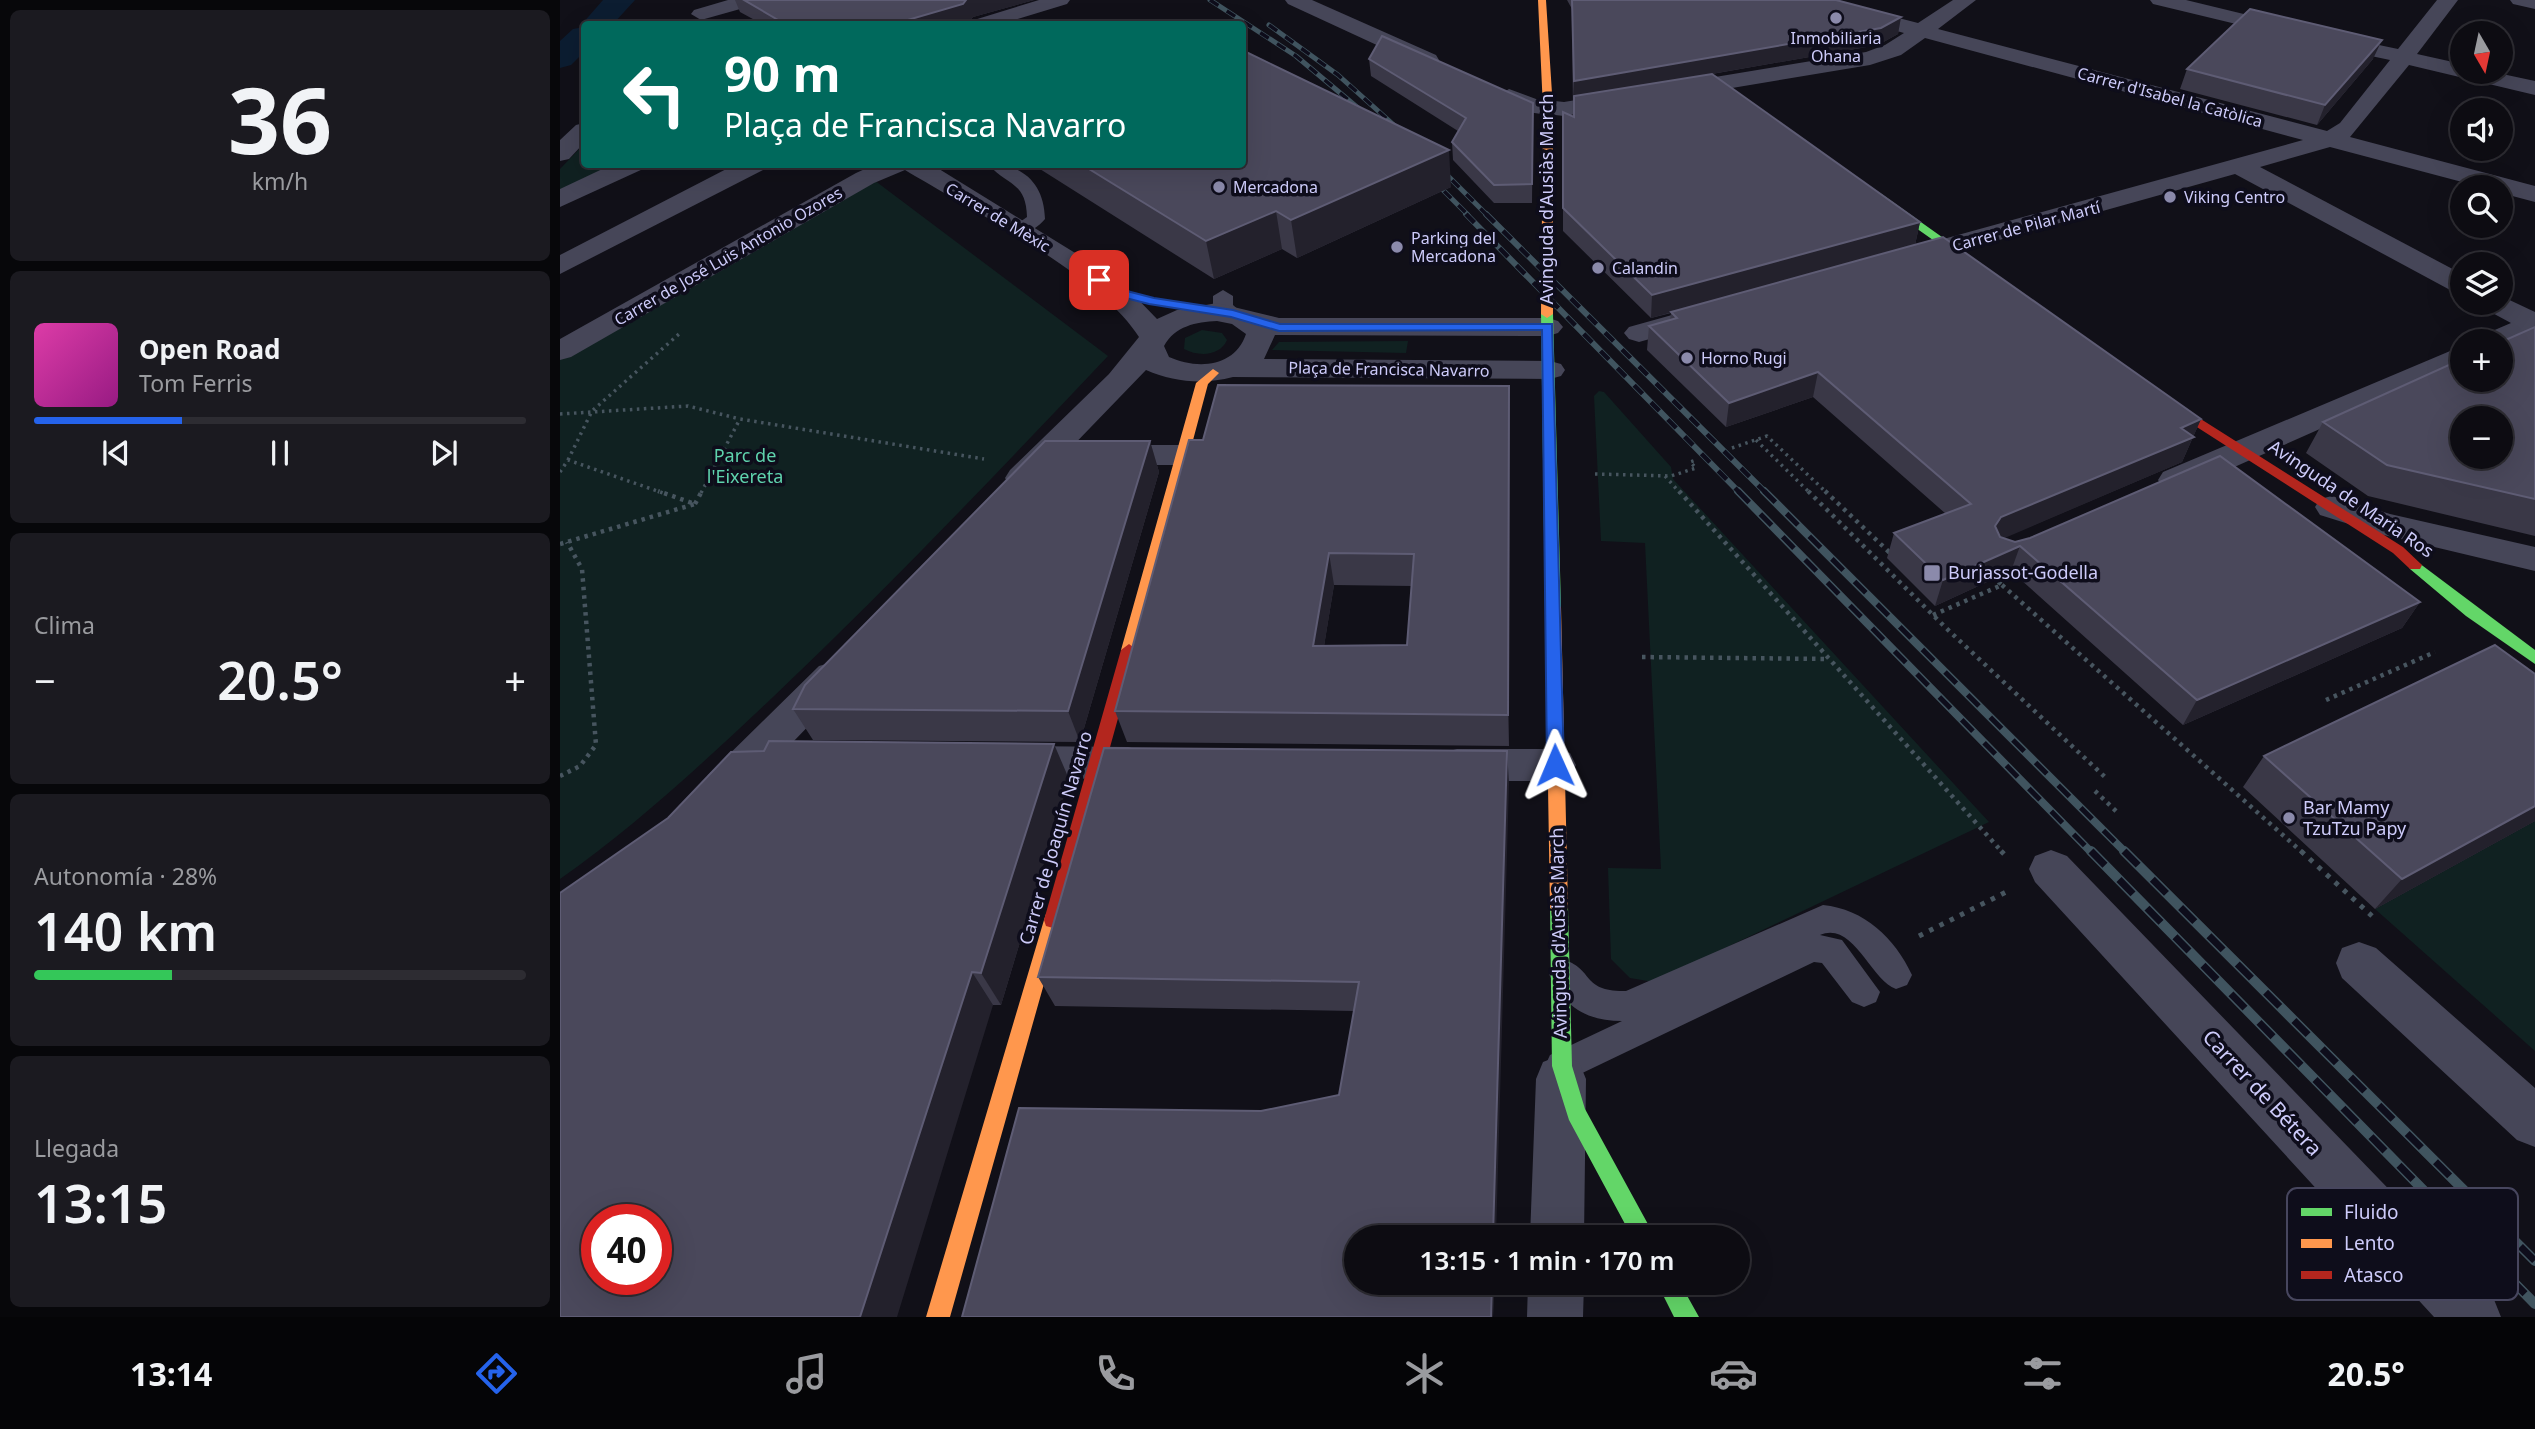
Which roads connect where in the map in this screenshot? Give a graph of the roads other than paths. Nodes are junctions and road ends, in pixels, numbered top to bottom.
1 (751, 0) edge
2 (1060, 0) edge
3 (1295, 0) edge
4 (1542, 0) edge
5 (1806, 0) edge
6 (1966, 0) edge
7 (2160, 0) edge
8 (2448, 0) edge
9 (2519, 0) edge
10 (2535, 3) edge
11 (699, 13) edge
12 (991, 21) edge
13 (1922, 31) junction
14 (2308, 35) edge
15 (2361, 47) edge
16 (2402, 57) junction
17 (1444, 67) edge
18 (2450, 68) edge
19 (2513, 83) edge
20 (1718, 84) junction
21 (2535, 88) edge
22 (1493, 90) edge
23 (1740, 99) edge
24 (1548, 109) junction
25 (581, 133) edge
26 (2332, 139) junction
27 (560, 155) edge
28 (2241, 167) junction
29 (626, 168) edge
30 (748, 168) edge
31 (889, 168) edge
32 (919, 168) edge
33 (1002, 168) edge
34 (1861, 184) edge
35 (2535, 194) edge
36 (560, 199) edge
37 (1019, 229) junction
38 (1950, 246) junction
39 (1891, 263) edge
40 (560, 266) edge
41 (1994, 278) edge
42 (2450, 279) edge
43 (1118, 292) junction
44 (1230, 310) junction
45 (1718, 311) edge
46 (2513, 312) edge
47 (2535, 324) edge
48 (1548, 327) junction
49 (1639, 333) dead end
50 (2513, 333) edge
51 (1151, 341) junction
52 (560, 351) edge
53 (2450, 360) edge
54 (1221, 370) junction
55 (1550, 370) junction
56 (2137, 380) edge
57 (2243, 450) junction
58 (1181, 454) junction
59 (1041, 459) junction
60 (2146, 492) edge
61 (995, 507) edge
62 (2330, 507) junction
63 (2487, 547) junction
64 (2535, 559) edge
65 (2442, 586) junction
66 (861, 647) edge
67 (2535, 658) edge
68 (755, 758) junction
69 (810, 759) edge
70 (974, 761) edge
71 (1098, 763) junction
72 (1167, 764) edge
73 (1416, 765) edge
74 (1555, 765) junction
75 (694, 813) edge
76 (2031, 865) road end
77 (2368, 941) road end
78 (1559, 959) junction
79 (1896, 975) dead end
80 (1864, 992) dead end
81 (1562, 1066) junction
82 (2535, 1122) edge
83 (2347, 1188) edge
84 (1557, 1225) edge
85 (1637, 1225) edge
86 (1556, 1295) edge
87 (1675, 1295) edge
88 (2456, 1300) edge
89 (938, 1317) edge
90 (1555, 1317) edge
91 (1687, 1317) edge
92 (2473, 1317) edge

1 - 11 street
2 - 12 street
3 - 17 street
4 - 24 street, Avinguda d'Ausiàs March
5 - 13 street, Carrer d'Isabel la Catòlica
6 - 13 street
7 - 14 street
8 - 16 street
9 - 10 street
13 - 20 street
13 - 26 street, Carrer d'Isabel la Catòlica
15 - 16 street
16 - 18 street
16 - 26 street
19 - 21 street
20 - 23 street
20 - 24 street
22 - 24 street
24 - 48 street, Avinguda d'Ausiàs March
25 - 27 street
26 - 28 street, Carrer de Pilar Martí
26 - 35 street, Carrer d'Isabel la Catòlica
28 - 38 street, Carrer de Pilar Martí
28 - 42 street
29 - 36 street
30 - 40 street
31 - 52 street, Carrer de José Luis Antonio Ozores
32 - 37 street, Carrer de Mèxic
33 - 37 lane
34 - 38 street
37 - 43 street, Carrer de Mèxic
38 - 39 street, Carrer de Pilar Martí
38 - 41 street
43 - 44 street, Carrer de Mèxic
43 - 51 street, Carrer de Mèxic
44 - 48 street
44 - 51 street
44 - 54 street
45 - 49 street
46 - 47 street
47 - 50 street
48 - 55 street, Avinguda d'Ausiàs March
51 - 54 street, Plaça de Francisca Navarro
51 - 59 street
53 - 57 street
54 - 55 street, Plaça de Francisca Navarro
54 - 58 street, Carrer de Joaquín Navarro
55 - 74 street, Avinguda d'Ausiàs March
56 - 57 street, Avinguda de Maria Ros
57 - 60 street
57 - 62 street, Avinguda de Maria Ros
58 - 59 street
58 - 71 street, Carrer de Joaquín Navarro
59 - 61 street
62 - 63 street
62 - 65 street, Avinguda de Maria Ros
63 - 64 street
63 - 65 street
65 - 67 street, Avinguda de Maria Ros
66 - 68 street
68 - 69 street
68 - 75 street
70 - 71 street
71 - 72 street
71 - 89 street, Carrer de Joaquín Navarro
73 - 74 street
74 - 78 street, Avinguda d'Ausiàs March
76 - 83 street, Carrer de Bétera
77 - 82 street
78 - 79 lane
78 - 81 street, Avinguda d'Ausiàs March
80 - 81 lane
81 - 84 street, Avinguda d'Ausiàs March
81 - 85 street
86 - 90 street
87 - 91 street
88 - 92 street, Carrer de Bétera

